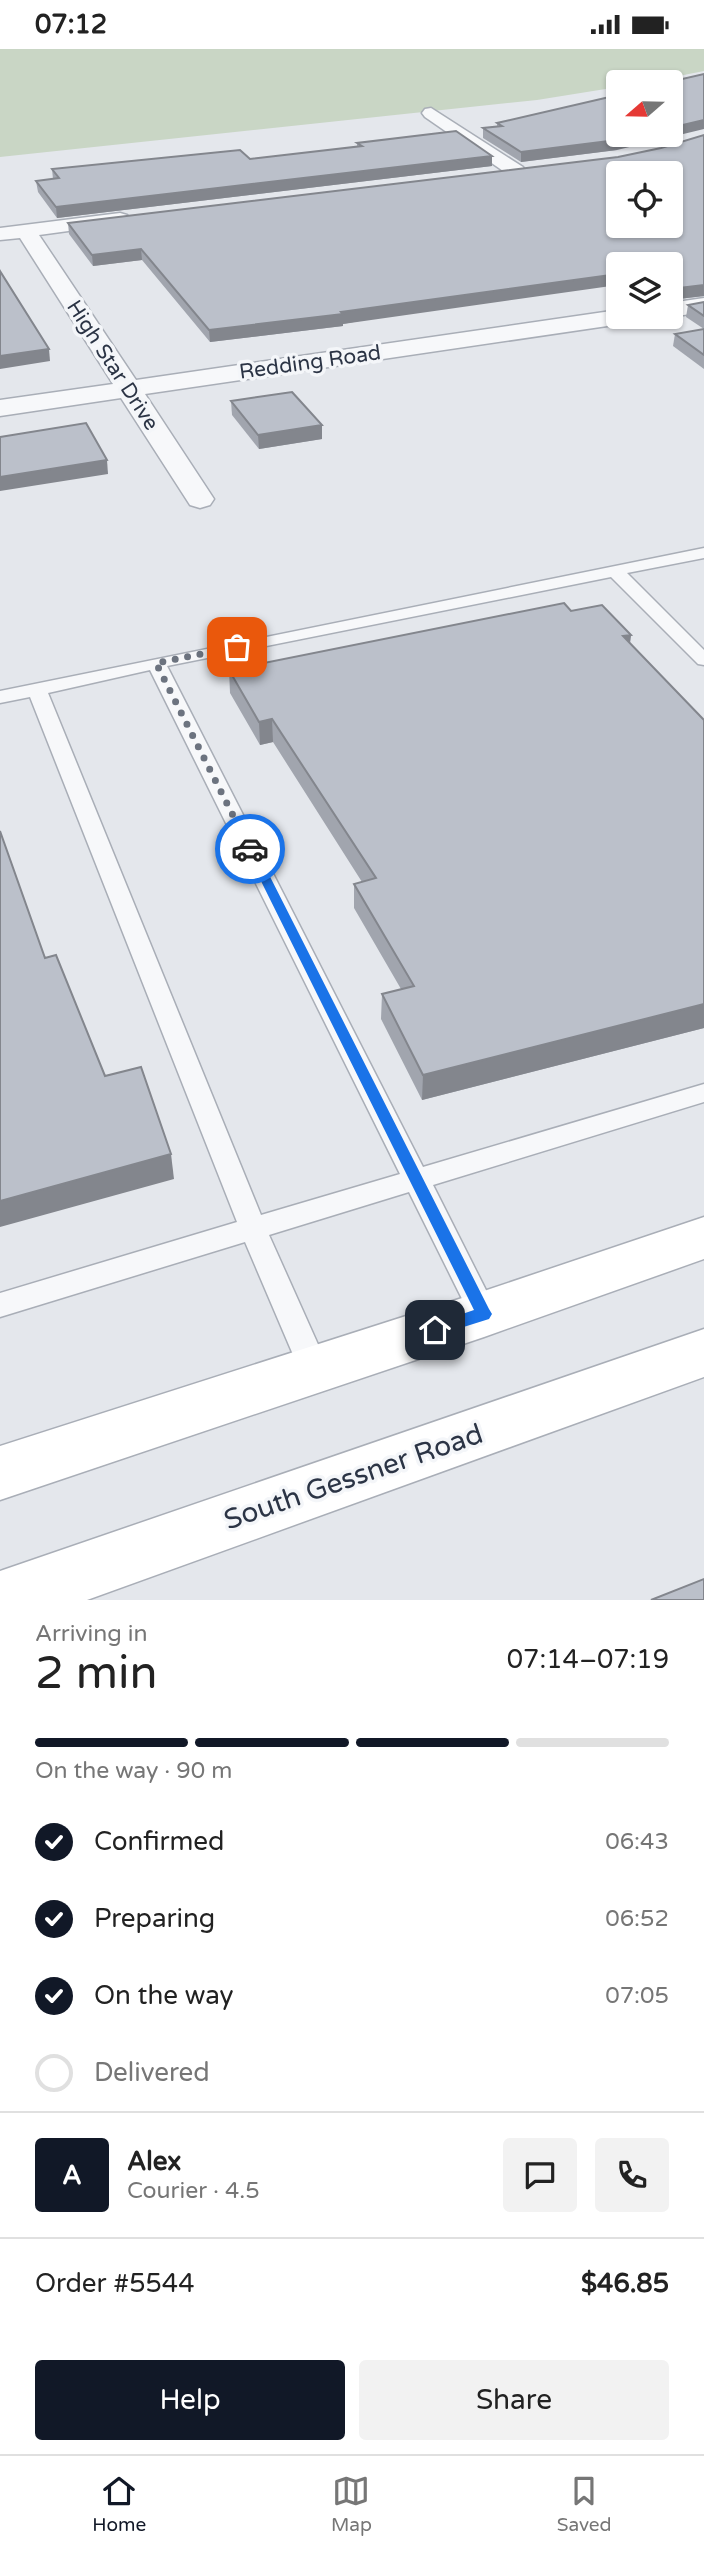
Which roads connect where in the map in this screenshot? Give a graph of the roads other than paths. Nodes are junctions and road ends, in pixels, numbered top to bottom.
1 (430, 113) dead end
2 (541, 168) edge
3 (516, 171) junction
4 (489, 174) edge
5 (135, 218) edge
6 (26, 231) junction
7 (0, 234) edge
8 (704, 305) edge
9 (683, 308) edge
10 (606, 319) edge
11 (129, 389) junction
12 (0, 408) edge
13 (200, 499) dead end
14 (704, 552) edge
15 (614, 570) junction
16 (704, 660) edge
17 (156, 663) junction
18 (37, 690) junction
19 (0, 697) edge
20 (704, 1093) edge
21 (418, 1179) junction
22 (253, 1229) junction
23 (699, 1249) edge
24 (0, 1305) edge
25 (484, 1314) junction
26 (704, 1353) edge
27 (314, 1369) junction
28 (0, 1473) edge
29 (3, 1600) edge

1 - 3 street
2 - 3 street
3 - 4 street
5 - 6 street
6 - 7 street
6 - 11 street, High Star Drive
8 - 9 street
10 - 11 street, Redding Road
11 - 12 street, Redding Road
11 - 13 street, High Star Drive
14 - 15 lane
15 - 16 lane
15 - 17 lane
17 - 18 lane
17 - 21 lane
18 - 19 lane
18 - 22 lane
20 - 21 lane
21 - 22 lane
21 - 25 lane
22 - 24 lane
22 - 27 lane
23 - 25 main road
25 - 27 main road
26 - 29 main road, South Gessner Road
27 - 28 main road

